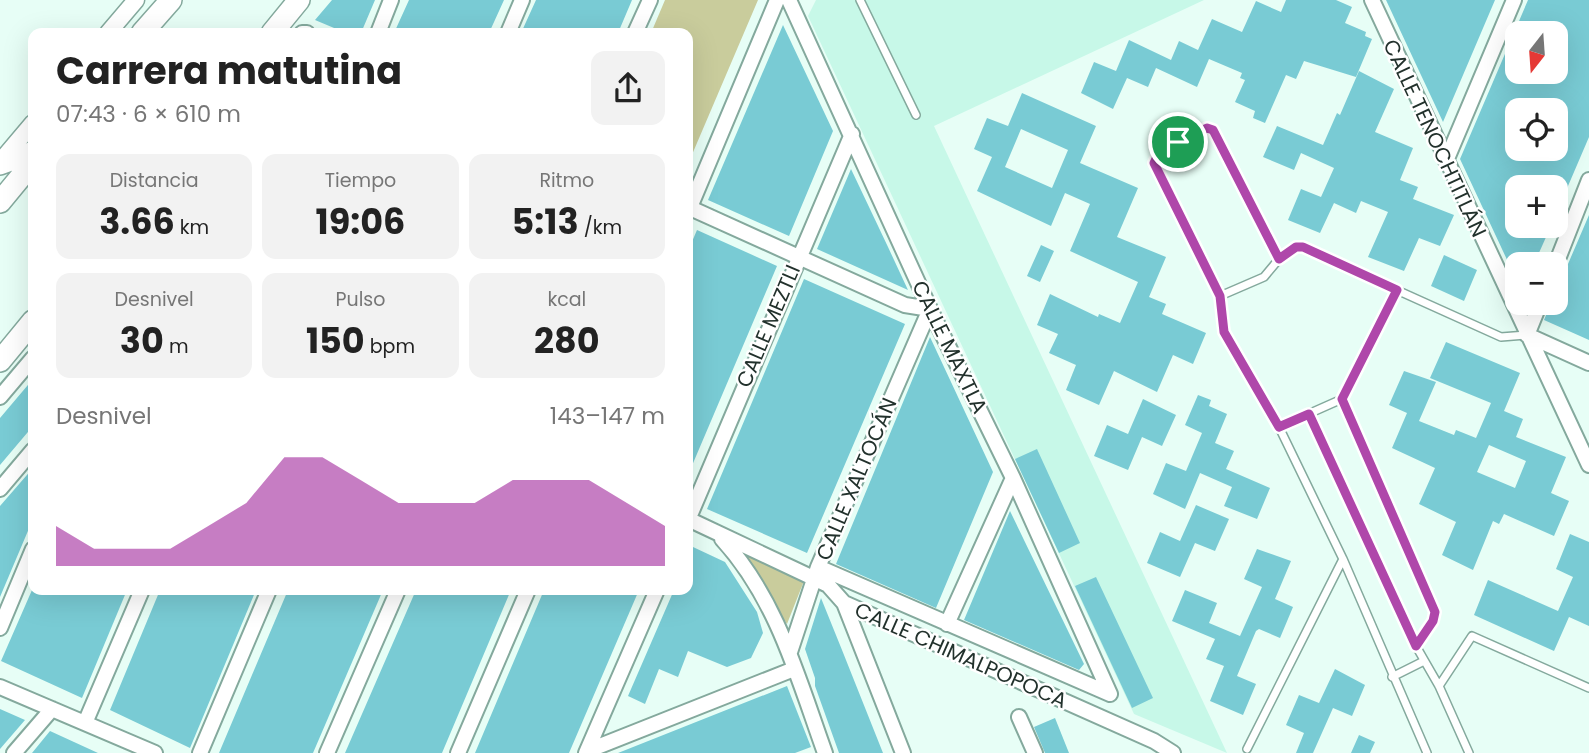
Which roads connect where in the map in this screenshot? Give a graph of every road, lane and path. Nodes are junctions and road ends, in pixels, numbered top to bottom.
1 (136, 0) edge
2 (171, 0) edge
3 (299, 0) edge
4 (391, 0) edge
5 (522, 0) edge
6 (650, 0) edge
7 (777, 0) edge
8 (789, 0) edge
9 (860, 0) edge
10 (1372, 0) edge
11 (1514, 0) edge
12 (112, 28) edge
13 (146, 28) edge
14 (276, 28) edge
15 (380, 28) edge
16 (510, 28) edge
17 (637, 28) edge
18 (916, 115) dead end
19 (28, 128) edge
20 (852, 134) junction
21 (28, 154) edge
22 (1446, 161) junction
23 (0, 163) edge
24 (28, 168) edge
25 (1589, 180) edge
26 (693, 197) edge
27 (0, 202) edge
28 (693, 211) edge
29 (1561, 252) edge
30 (796, 258) junction
31 (1279, 259) junction
32 (1397, 290) junction
33 (1220, 296) junction
34 (930, 309) junction
35 (1535, 315) edge
36 (28, 327) edge
37 (1527, 335) junction
38 (0, 361) edge
39 (1589, 362) edge
40 (28, 364) edge
41 (0, 397) edge
42 (1342, 399) junction
43 (1309, 414) junction
44 (1279, 427) junction
45 (28, 456) edge
46 (1589, 465) edge
47 (1013, 478) junction
48 (0, 489) edge
49 (693, 507) edge
50 (693, 522) edge
51 (718, 535) junction
52 (1343, 559) junction
53 (28, 561) edge
54 (816, 572) junction
55 (140, 595) edge
56 (267, 595) edge
57 (396, 595) edge
58 (526, 595) edge
59 (655, 595) edge
60 (845, 603) junction
61 (947, 624) junction
62 (0, 628) edge
63 (1416, 646) junction
64 (790, 652) junction
65 (1424, 661) junction
66 (794, 668) junction
67 (1392, 677) junction
68 (1439, 686) junction
69 (0, 687) edge
70 (1589, 688) edge
71 (52, 709) junction
72 (1019, 717) dead end
73 (85, 723) junction
74 (1247, 749) dead end
75 (138, 750) edge
76 (587, 752) edge
77 (15, 753) edge
78 (155, 753) edge
79 (200, 753) edge
80 (327, 753) edge
81 (458, 753) edge
82 (825, 753) edge
83 (903, 753) edge
84 (1035, 753) edge
85 (1173, 753) edge
86 (1427, 753) edge
87 (1469, 753) edge

1 - 12 street
2 - 13 main road
3 - 14 main road
4 - 15 street
5 - 16 street
6 - 17 street
7 - 26 street
8 - 20 street, CALLE MAXTLA
9 - 18 lane
10 - 22 street, CALLE TENOCHTITLÁN
11 - 22 street
19 - 23 street
20 - 30 street, CALLE MEZTLI
20 - 34 street, CALLE MAXTLA
21 - 23 main road
22 - 37 street, CALLE TENOCHTITLÁN
24 - 27 main road
25 - 29 street
28 - 30 street
30 - 34 street
30 - 49 street, CALLE MEZTLI
31 - 32 lane
31 - 33 lane
31 - 33 lane
32 - 37 lane
32 - 42 lane
33 - 44 lane
34 - 47 street, CALLE MAXTLA
34 - 54 street, CALLE XALTOCÁN
35 - 37 street
36 - 38 main road
37 - 39 street
37 - 46 street, CALLE TENOCHTITLÁN
40 - 41 street
42 - 43 lane
42 - 63 lane
43 - 44 lane
43 - 63 lane
44 - 52 lane
45 - 48 street
47 - 61 street
47 - 61 street, CALLE MAXTLA
50 - 51 street, CALLE CHIMALPOPOCA
51 - 54 street, CALLE CHIMALPOPOCA
51 - 64 street
52 - 67 lane
52 - 74 lane
53 - 62 street
54 - 60 street, CALLE CHIMALPOPOCA
54 - 61 street
54 - 64 street, CALLE XALTOCÁN
55 - 73 street
56 - 79 street
57 - 80 street
58 - 81 street
59 - 76 street
60 - 83 street
60 - 85 street, CALLE CHIMALPOPOCA
63 - 65 lane
64 - 66 street
65 - 67 lane
65 - 68 lane
66 - 76 street
66 - 82 street
67 - 86 lane
68 - 70 lane
68 - 87 lane
69 - 71 street
71 - 73 street
71 - 77 street
72 - 84 street
73 - 75 street
75 - 78 street

